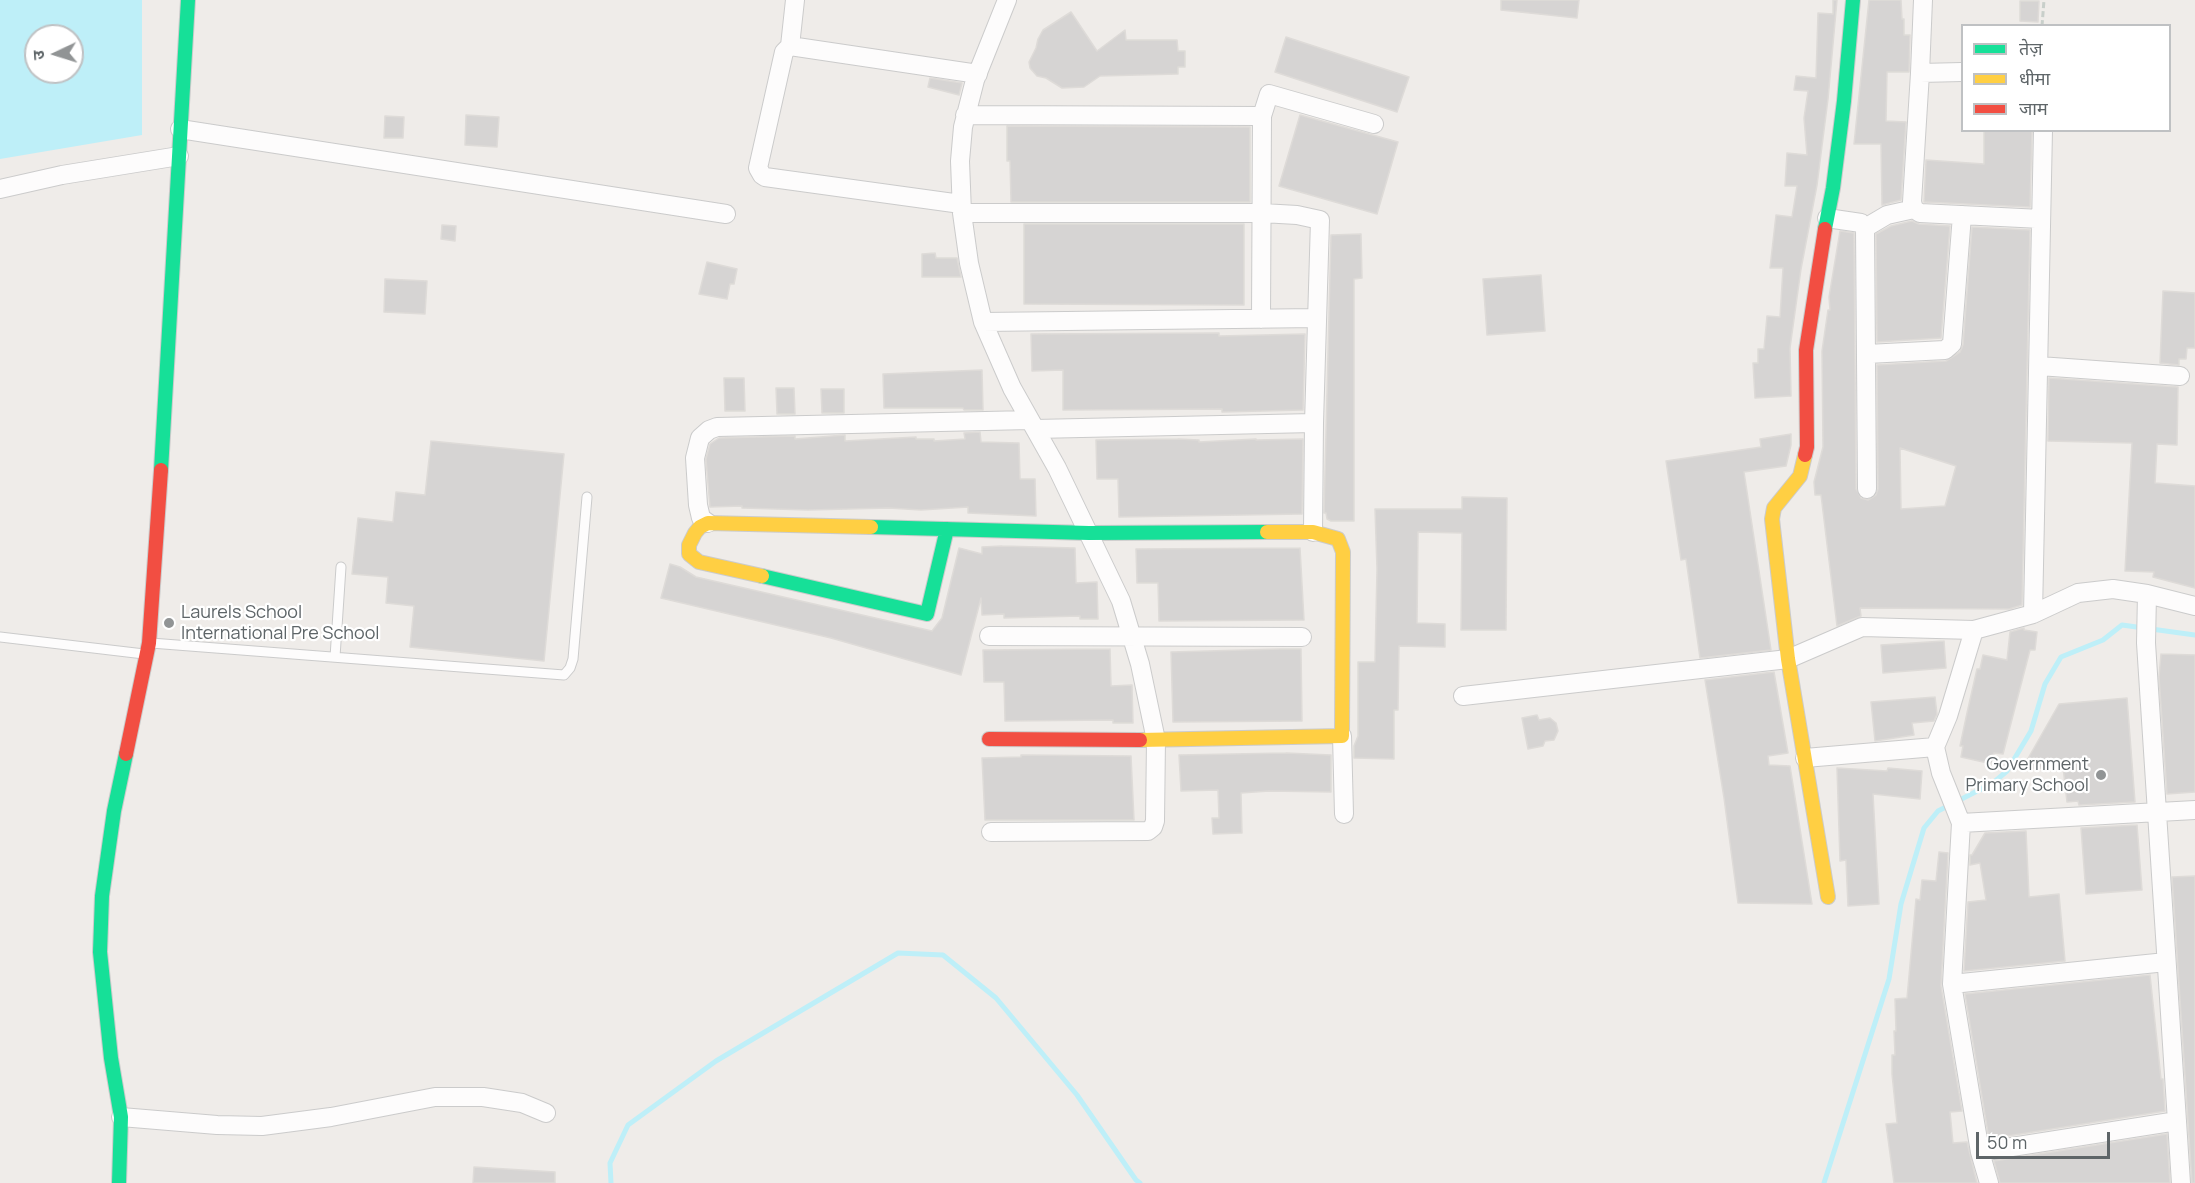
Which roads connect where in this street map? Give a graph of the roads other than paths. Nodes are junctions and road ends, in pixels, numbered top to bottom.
1 (189, 0) edge
2 (795, 0) edge
3 (1007, 0) edge
4 (1853, 0) edge
5 (1923, 0) edge
6 (790, 46) junction
7 (1961, 72) edge
8 (1920, 73) junction
9 (978, 74) junction
10 (965, 115) junction
11 (1262, 116) junction
12 (1374, 124) dead end
13 (180, 129) junction
14 (2043, 132) edge
15 (179, 156) junction
16 (0, 189) edge
17 (962, 208) junction
18 (1914, 210) junction
19 (1262, 213) junction
20 (726, 214) dead end
21 (1962, 215) junction
22 (1827, 218) junction
23 (2041, 219) junction
24 (1865, 228) junction
25 (1317, 318) junction
26 (1261, 319) junction
27 (983, 322) junction
28 (1867, 354) junction
29 (2039, 366) junction
30 (2180, 376) dead end
31 (1314, 423) junction
32 (1033, 424) junction
33 (1868, 489) dead end
34 (587, 497) dead end
35 (708, 524) junction
36 (947, 529) junction
37 (1313, 532) junction
38 (1089, 533) junction
39 (341, 567) dead end
40 (2147, 594) junction
41 (2195, 606) edge
42 (2033, 614) junction
43 (1974, 630) junction
44 (989, 636) dead end
45 (1131, 636) junction
46 (0, 637) edge
47 (1302, 637) dead end
48 (147, 648) junction
49 (335, 657) junction
50 (1788, 659) junction
51 (1463, 696) dead end
52 (1342, 736) junction
53 (989, 739) dead end
54 (1156, 740) junction
55 (1935, 747) junction
56 (1805, 758) junction
57 (2195, 810) edge
58 (2157, 812) junction
59 (1344, 814) dead end
60 (1958, 815) junction
61 (991, 832) dead end
62 (1828, 897) dead end
63 (2166, 962) junction
64 (1952, 984) junction
65 (546, 1113) dead end
66 (121, 1117) junction
67 (2177, 1121) junction
68 (1980, 1152) junction
69 (118, 1183) edge
70 (1989, 1183) edge
71 (2181, 1183) edge

1 - 13 street
2 - 6 street
3 - 9 street
4 - 22 street
5 - 8 street
6 - 9 street
6 - 17 street
7 - 8 street
8 - 18 street
9 - 10 street
10 - 11 street
10 - 17 street
11 - 12 street
11 - 19 street
13 - 15 street
13 - 20 street
14 - 23 street
15 - 16 street
15 - 48 street
17 - 19 street
17 - 27 street
18 - 21 street
18 - 24 street
19 - 25 street
19 - 26 street
21 - 23 street
21 - 28 street
22 - 24 street
22 - 50 street
23 - 29 street
24 - 28 street
25 - 26 street
25 - 31 street
26 - 27 street
27 - 32 street
28 - 33 street
29 - 30 street
29 - 42 street
31 - 32 street
31 - 37 street
32 - 35 street
32 - 38 street
34 - 49 lane
35 - 36 street
35 - 36 street
36 - 38 street
37 - 38 street
37 - 52 street
38 - 45 street
39 - 49 lane
40 - 41 street
40 - 42 street
40 - 58 street
42 - 43 street
43 - 50 street
43 - 55 street
44 - 45 street
45 - 47 street
45 - 54 street
46 - 48 lane
48 - 49 lane
48 - 66 street
50 - 51 street
50 - 56 street
52 - 54 street
52 - 59 street
53 - 54 street
54 - 61 street
55 - 56 street
55 - 60 street
56 - 62 street
57 - 58 street
58 - 60 street
58 - 63 street
60 - 64 street
63 - 64 street
63 - 67 street
64 - 68 street
65 - 66 street
66 - 69 street
67 - 68 street
67 - 71 street
68 - 70 street

